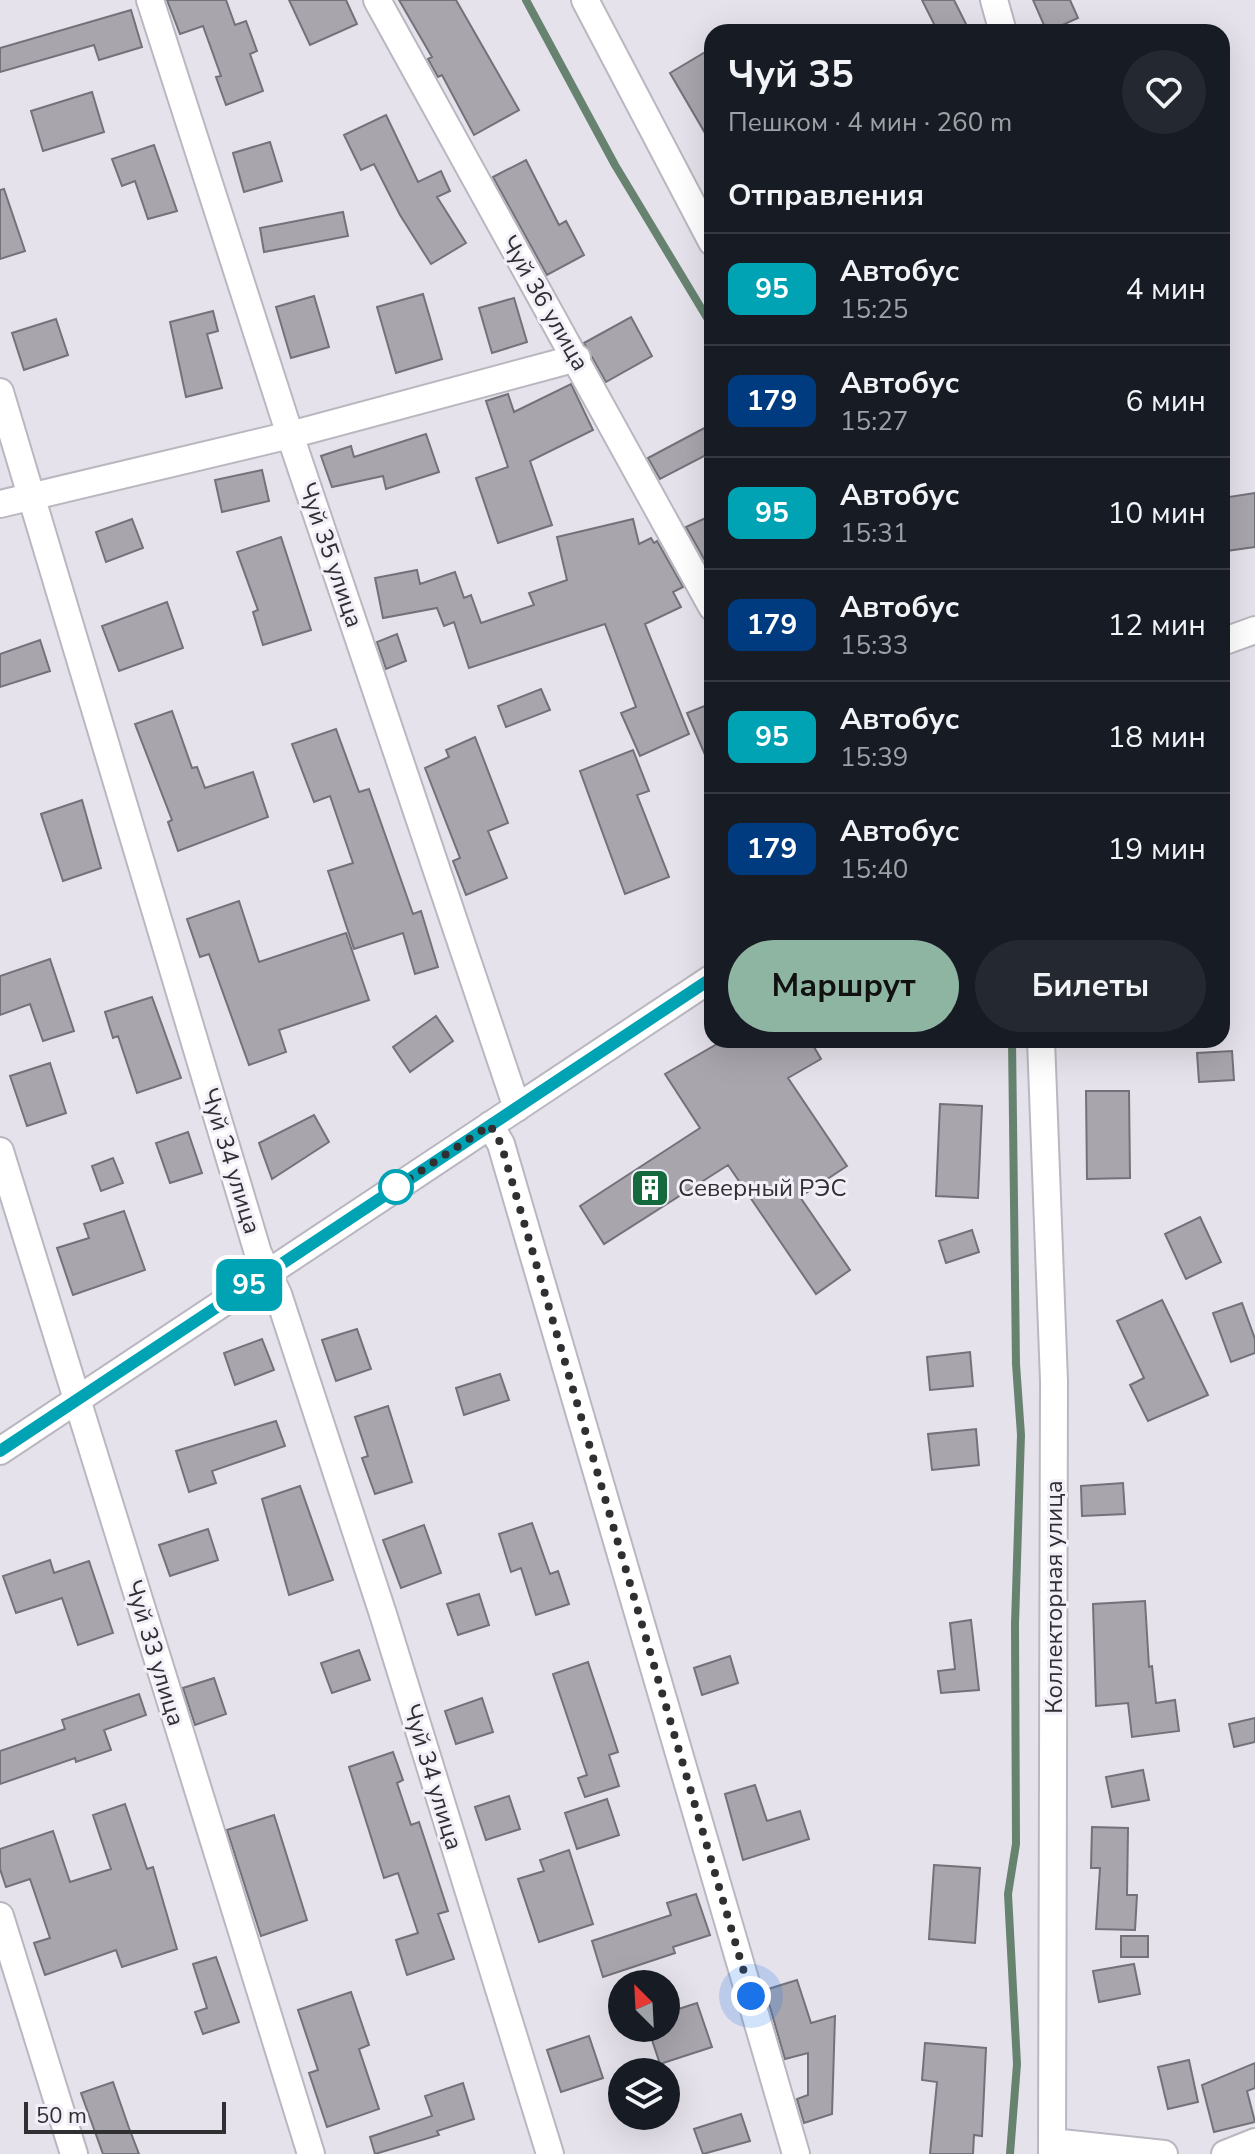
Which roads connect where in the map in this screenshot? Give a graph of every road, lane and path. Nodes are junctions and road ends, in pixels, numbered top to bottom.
1 (150, 0) edge
2 (377, 0) edge
3 (585, 0) edge
4 (994, 0) edge
5 (1001, 24) edge
6 (704, 227) edge
7 (577, 358) junction
8 (0, 392) edge
9 (290, 435) junction
10 (31, 497) junction
11 (0, 504) edge
12 (704, 592) edge
13 (1255, 630) edge
14 (1230, 638) edge
15 (704, 983) edge
16 (1041, 1048) edge
17 (517, 1108) junction
18 (490, 1125) junction
19 (0, 1151) edge
20 (268, 1273) junction
21 (77, 1398) junction
22 (0, 1451) edge
23 (0, 1916) edge
24 (1255, 2142) edge
25 (1052, 2148) edge
26 (74, 2154) edge
27 (311, 2154) edge
28 (550, 2154) edge
29 (796, 2154) edge
30 (1164, 2154) edge
31 (1225, 2154) edge

1 - 9 street, Чуй 35 улица
2 - 7 street, Чуй 36 улица
3 - 6 street
4 - 5 street
7 - 9 street
7 - 12 street, Чуй 36 улица
8 - 10 street, Чуй 34 улица
9 - 10 street
9 - 17 street, Чуй 35 улица
10 - 11 street
10 - 20 street, Чуй 34 улица
13 - 14 street
15 - 17 street
16 - 25 street, Коллекторная улица
17 - 18 street
18 - 20 street
18 - 29 street
19 - 21 street, Чуй 33 улица
20 - 21 street
20 - 28 street, Чуй 34 улица
21 - 22 street
21 - 27 street, Чуй 33 улица
23 - 26 street
24 - 31 street
25 - 30 street

